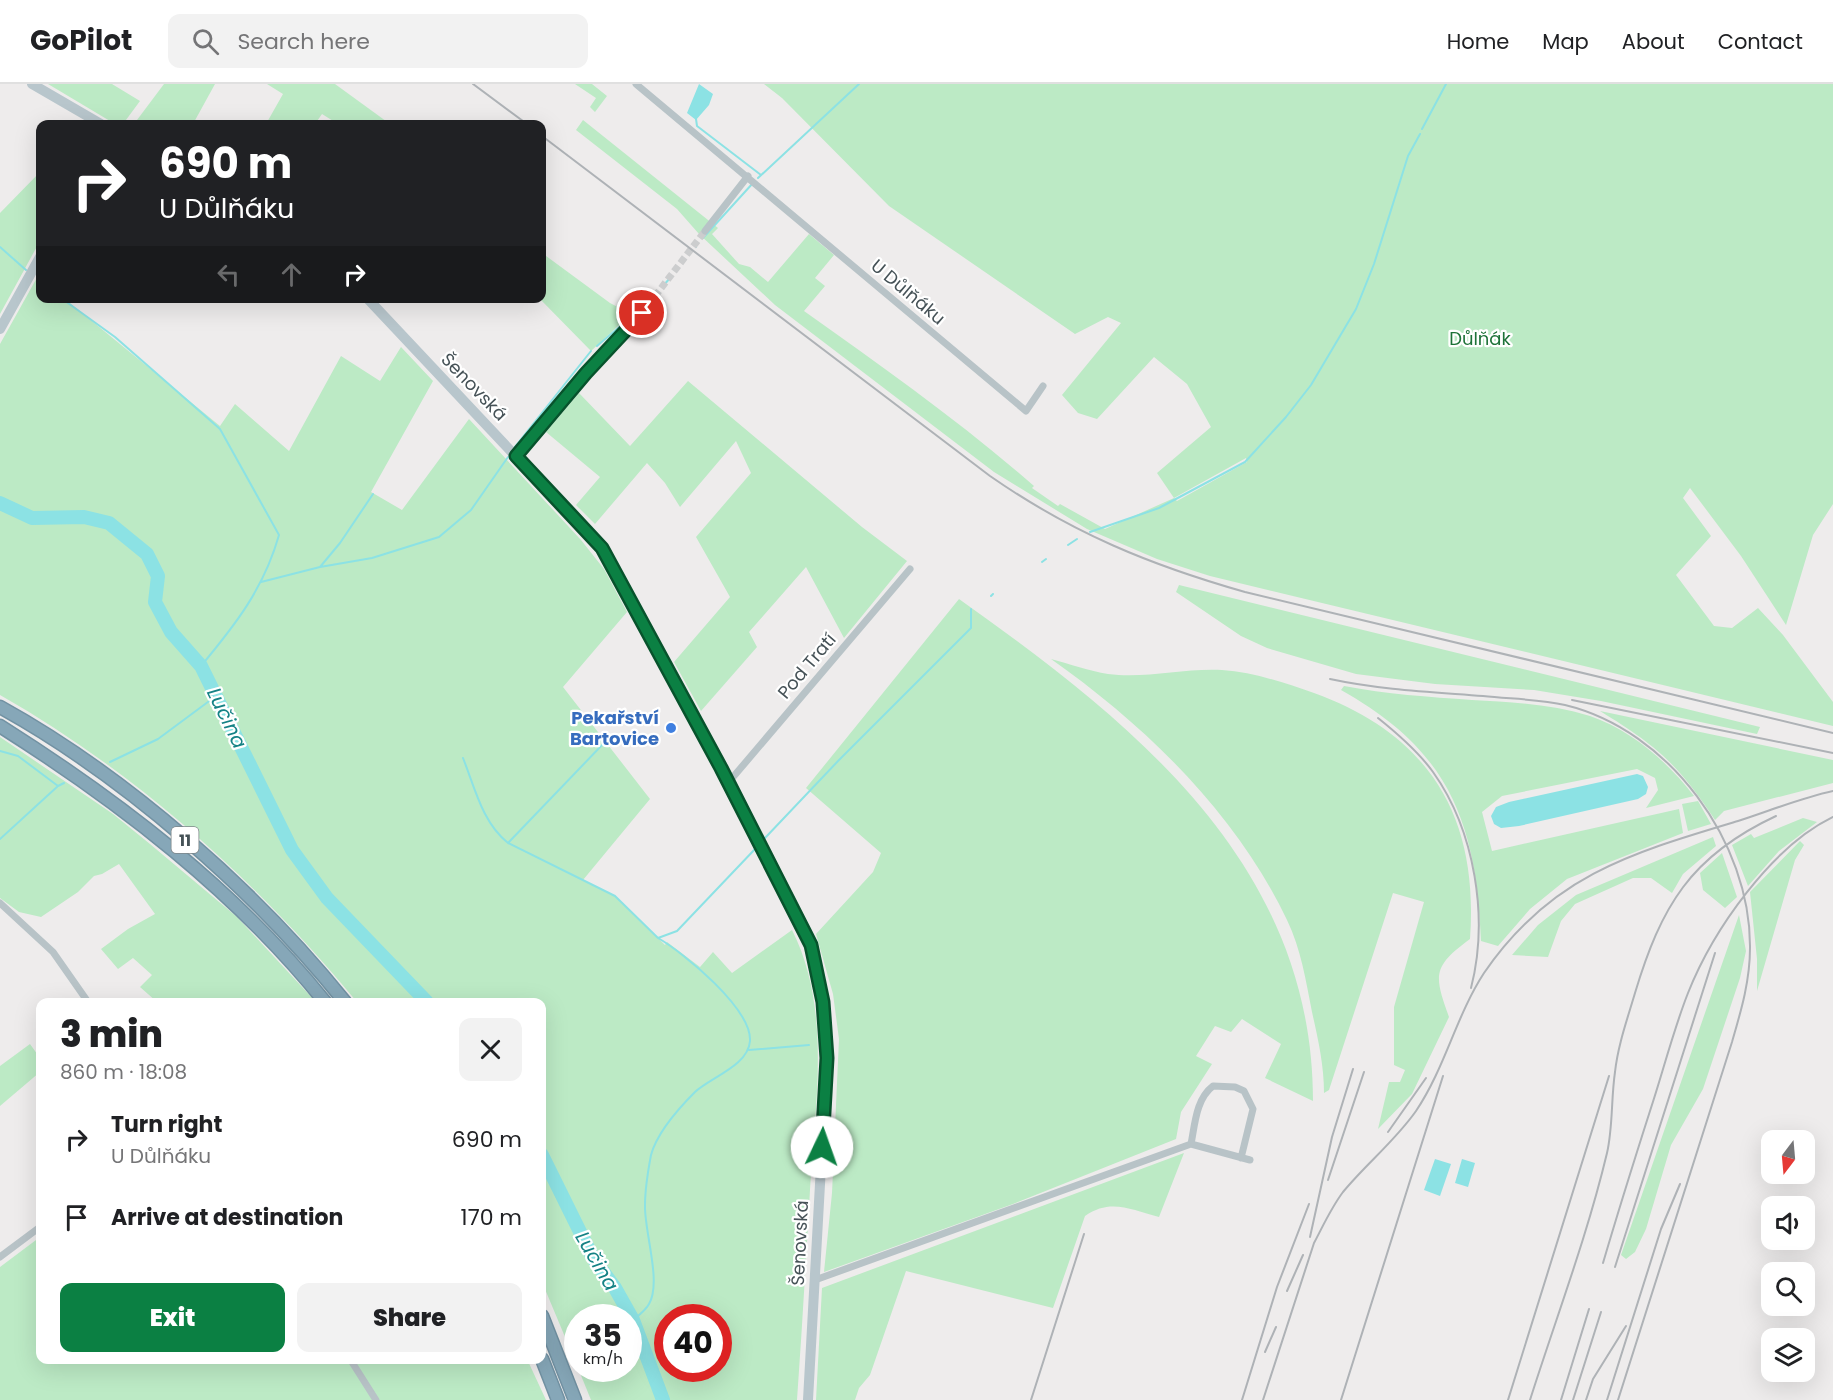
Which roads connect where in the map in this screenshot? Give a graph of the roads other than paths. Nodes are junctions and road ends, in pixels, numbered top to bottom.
1 (32, 84) edge
2 (636, 84) edge
3 (94, 120) edge
4 (748, 176) junction
5 (705, 231) tunnel mouth
6 (36, 264) edge
7 (372, 303) edge
8 (642, 313) tunnel mouth
9 (0, 329) edge
10 (1043, 386) dead end
11 (516, 456) junction
12 (910, 569) dead end
13 (0, 707) edge
14 (0, 726) edge
15 (728, 783) junction
16 (0, 903) edge
17 (85, 998) edge
18 (321, 998) edge
19 (341, 998) edge
20 (1191, 1144) junction
21 (1241, 1158) junction
22 (1250, 1160) dead end
23 (36, 1230) edge
24 (0, 1257) edge
25 (814, 1281) junction
26 (546, 1326) edge
27 (353, 1364) edge
28 (544, 1364) edge
29 (376, 1400) edge
30 (558, 1400) edge
31 (575, 1400) edge
32 (808, 1400) edge

1 - 3 street
2 - 4 street, U Důlňáku
4 - 5 street
4 - 10 street, U Důlňáku
6 - 9 street
7 - 11 street, Šenovská
8 - 11 street
11 - 15 street, Šenovská
12 - 15 street, Pod Tratí
13 - 19 highway, 11
14 - 18 highway, 11
15 - 25 street, Šenovská
16 - 17 street
20 - 21 street
20 - 21 street
20 - 25 street
21 - 22 street
23 - 24 street
25 - 32 street, Šenovská
26 - 31 highway
27 - 29 street
28 - 30 highway

